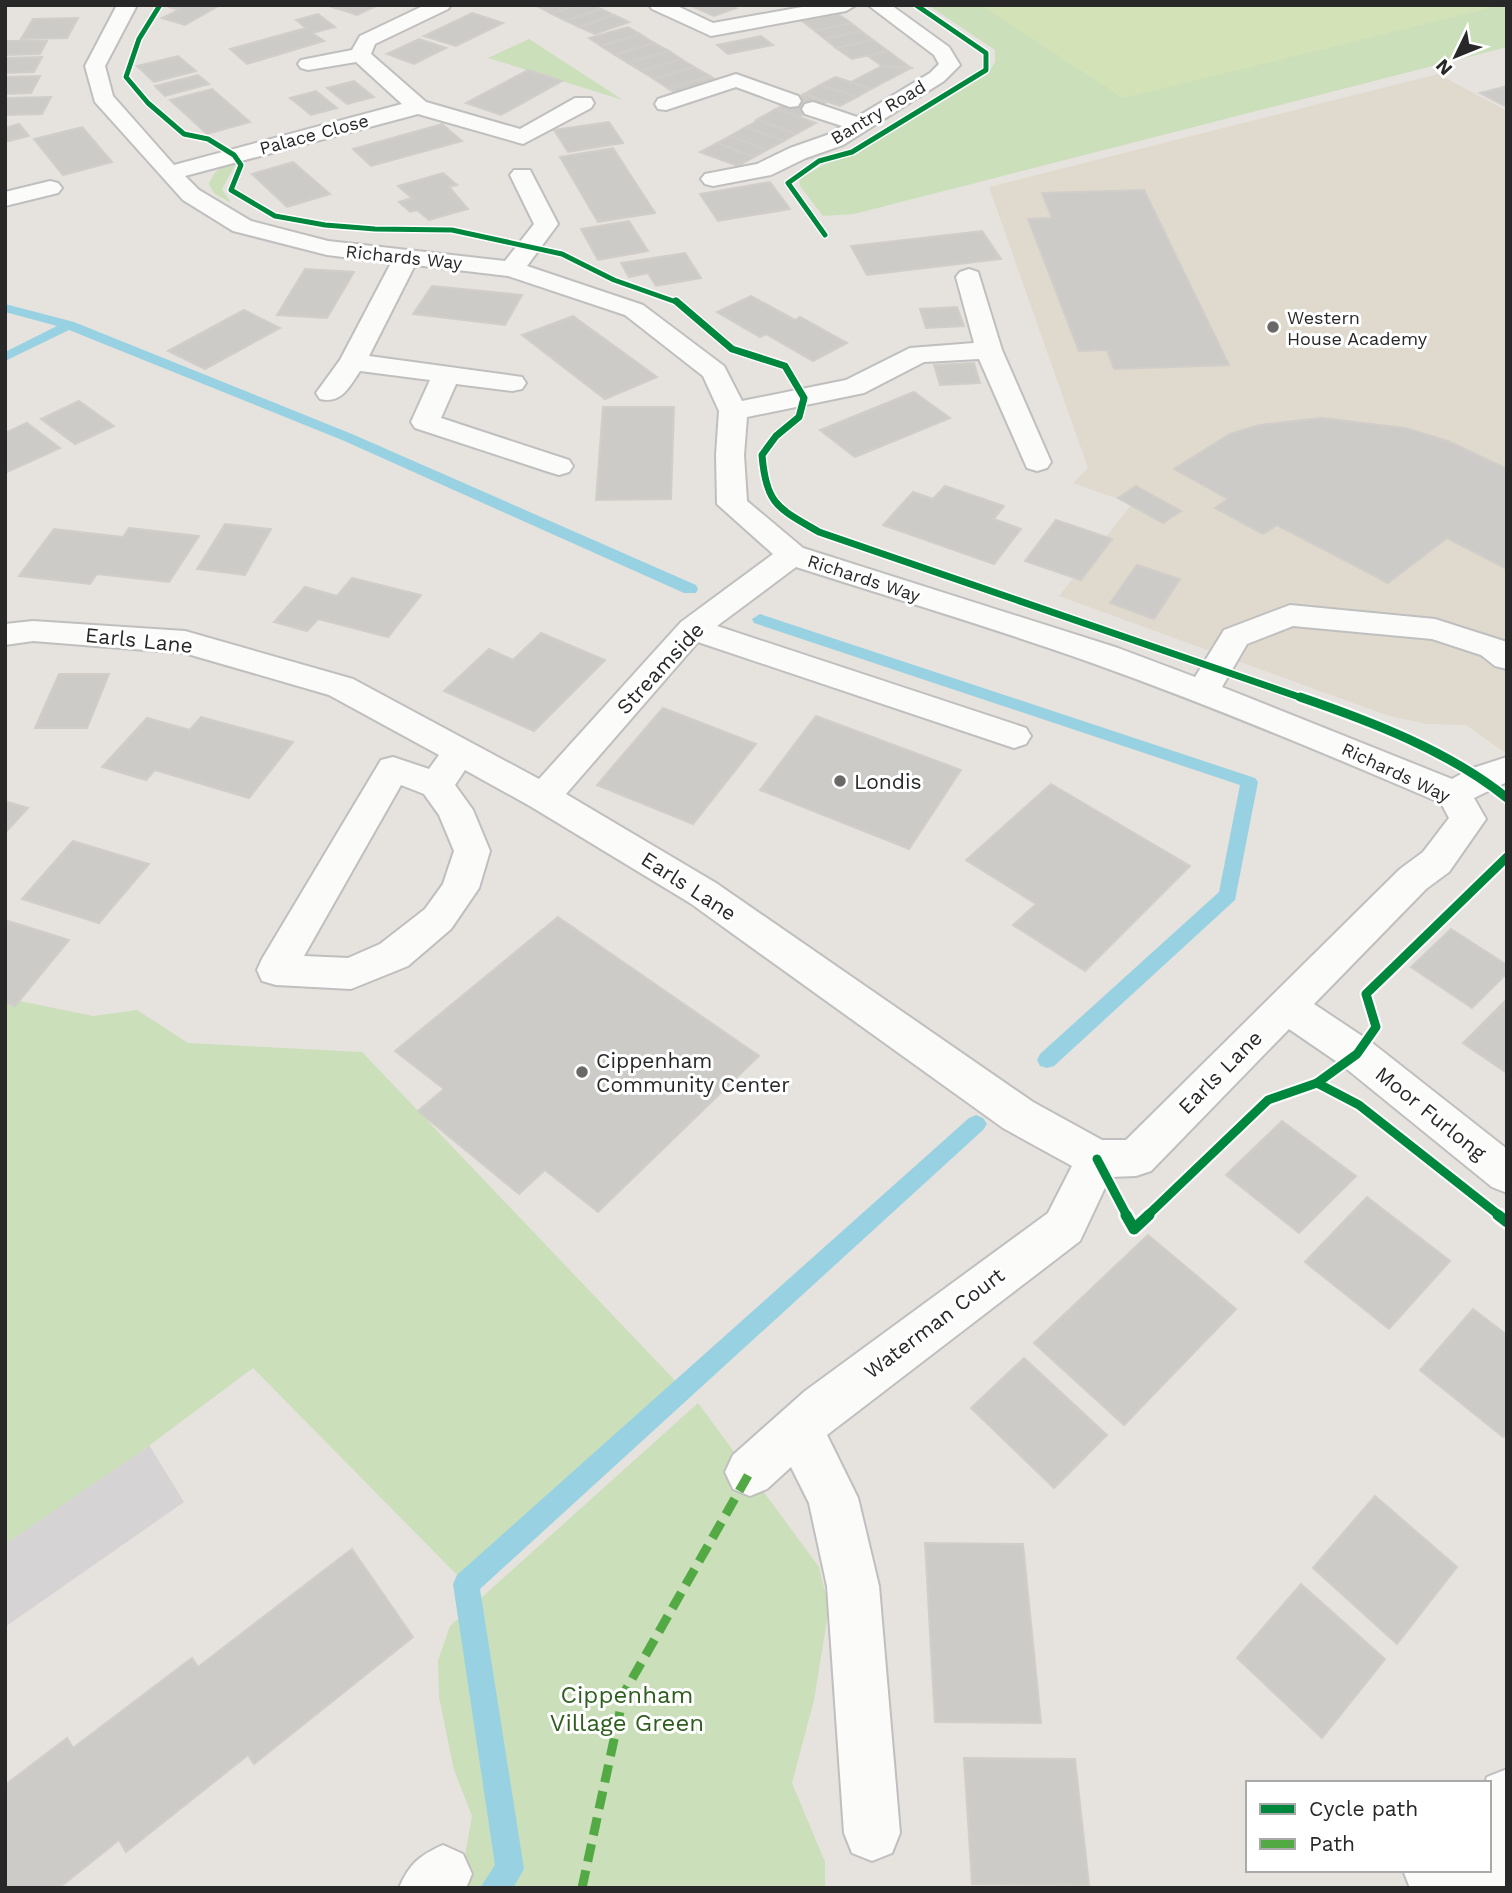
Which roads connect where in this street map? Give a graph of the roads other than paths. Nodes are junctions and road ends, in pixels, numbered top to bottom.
1 (127, 5) edge
2 (441, 5) edge
3 (659, 5) edge
4 (846, 5) edge
5 (878, 5) edge
6 (360, 55) junction
7 (308, 64) dead end
8 (760, 66) dead end
9 (736, 80) junction
10 (790, 101) dead end
11 (583, 103) dead end
12 (666, 104) dead end
13 (418, 107) junction
14 (813, 109) dead end
15 (859, 125) junction
16 (169, 173) junction
17 (522, 175) dead end
18 (713, 179) dead end
19 (50, 188) dead end
20 (5, 199) edge
21 (407, 256) junction
22 (512, 269) junction
23 (969, 277) dead end
24 (989, 350) junction
25 (354, 362) junction
26 (446, 376) junction
27 (512, 383) dead end
28 (330, 393) dead end
29 (733, 411) junction
30 (1037, 462) dead end
31 (559, 466) dead end
32 (792, 555) junction
33 (692, 629) junction
34 (5, 635) edge
35 (1507, 658) edge
36 (1202, 692) junction
37 (1014, 736) dead end
38 (461, 751) junction
39 (1507, 769) edge
40 (436, 785) junction
41 (1454, 794) junction
42 (543, 797) junction
43 (1285, 1006) junction
44 (1097, 1159) junction
45 (1507, 1174) edge
46 (798, 1429) junction
47 (750, 1472) dead end
48 (1507, 1797) edge
49 (872, 1833) dead end
50 (1491, 1862) edge
51 (1437, 1872) edge
52 (1483, 1888) edge

1 - 16 street, Richards Way
2 - 6 street
3 - 4 street
5 - 15 street, Bantry Road
6 - 7 street
6 - 13 street
8 - 9 street
9 - 10 street
9 - 12 street
11 - 13 street
13 - 16 street, Palace Close
14 - 15 street
15 - 18 street, Bantry Road
16 - 21 street, Richards Way
17 - 22 street
19 - 20 street
21 - 22 street, Richards Way
21 - 25 street
22 - 29 street, Richards Way
23 - 24 street
24 - 29 street
24 - 30 street
25 - 26 street
25 - 28 street
26 - 27 street
26 - 31 street
29 - 32 street, Richards Way
32 - 33 street, Streamside
32 - 36 street, Richards Way
33 - 37 street
33 - 42 street, Streamside
34 - 38 street, Earls Lane
35 - 36 street
36 - 41 street, Richards Way
38 - 40 street
38 - 42 street, Earls Lane
39 - 41 street
40 - 40 street
41 - 43 street, Richards Way
42 - 44 street, Earls Lane
43 - 44 street, Earls Lane
43 - 45 street, Moor Furlong
44 - 46 street, Waterman Court
46 - 47 street, Waterman Court
46 - 49 street
48 - 50 street
51 - 52 street

